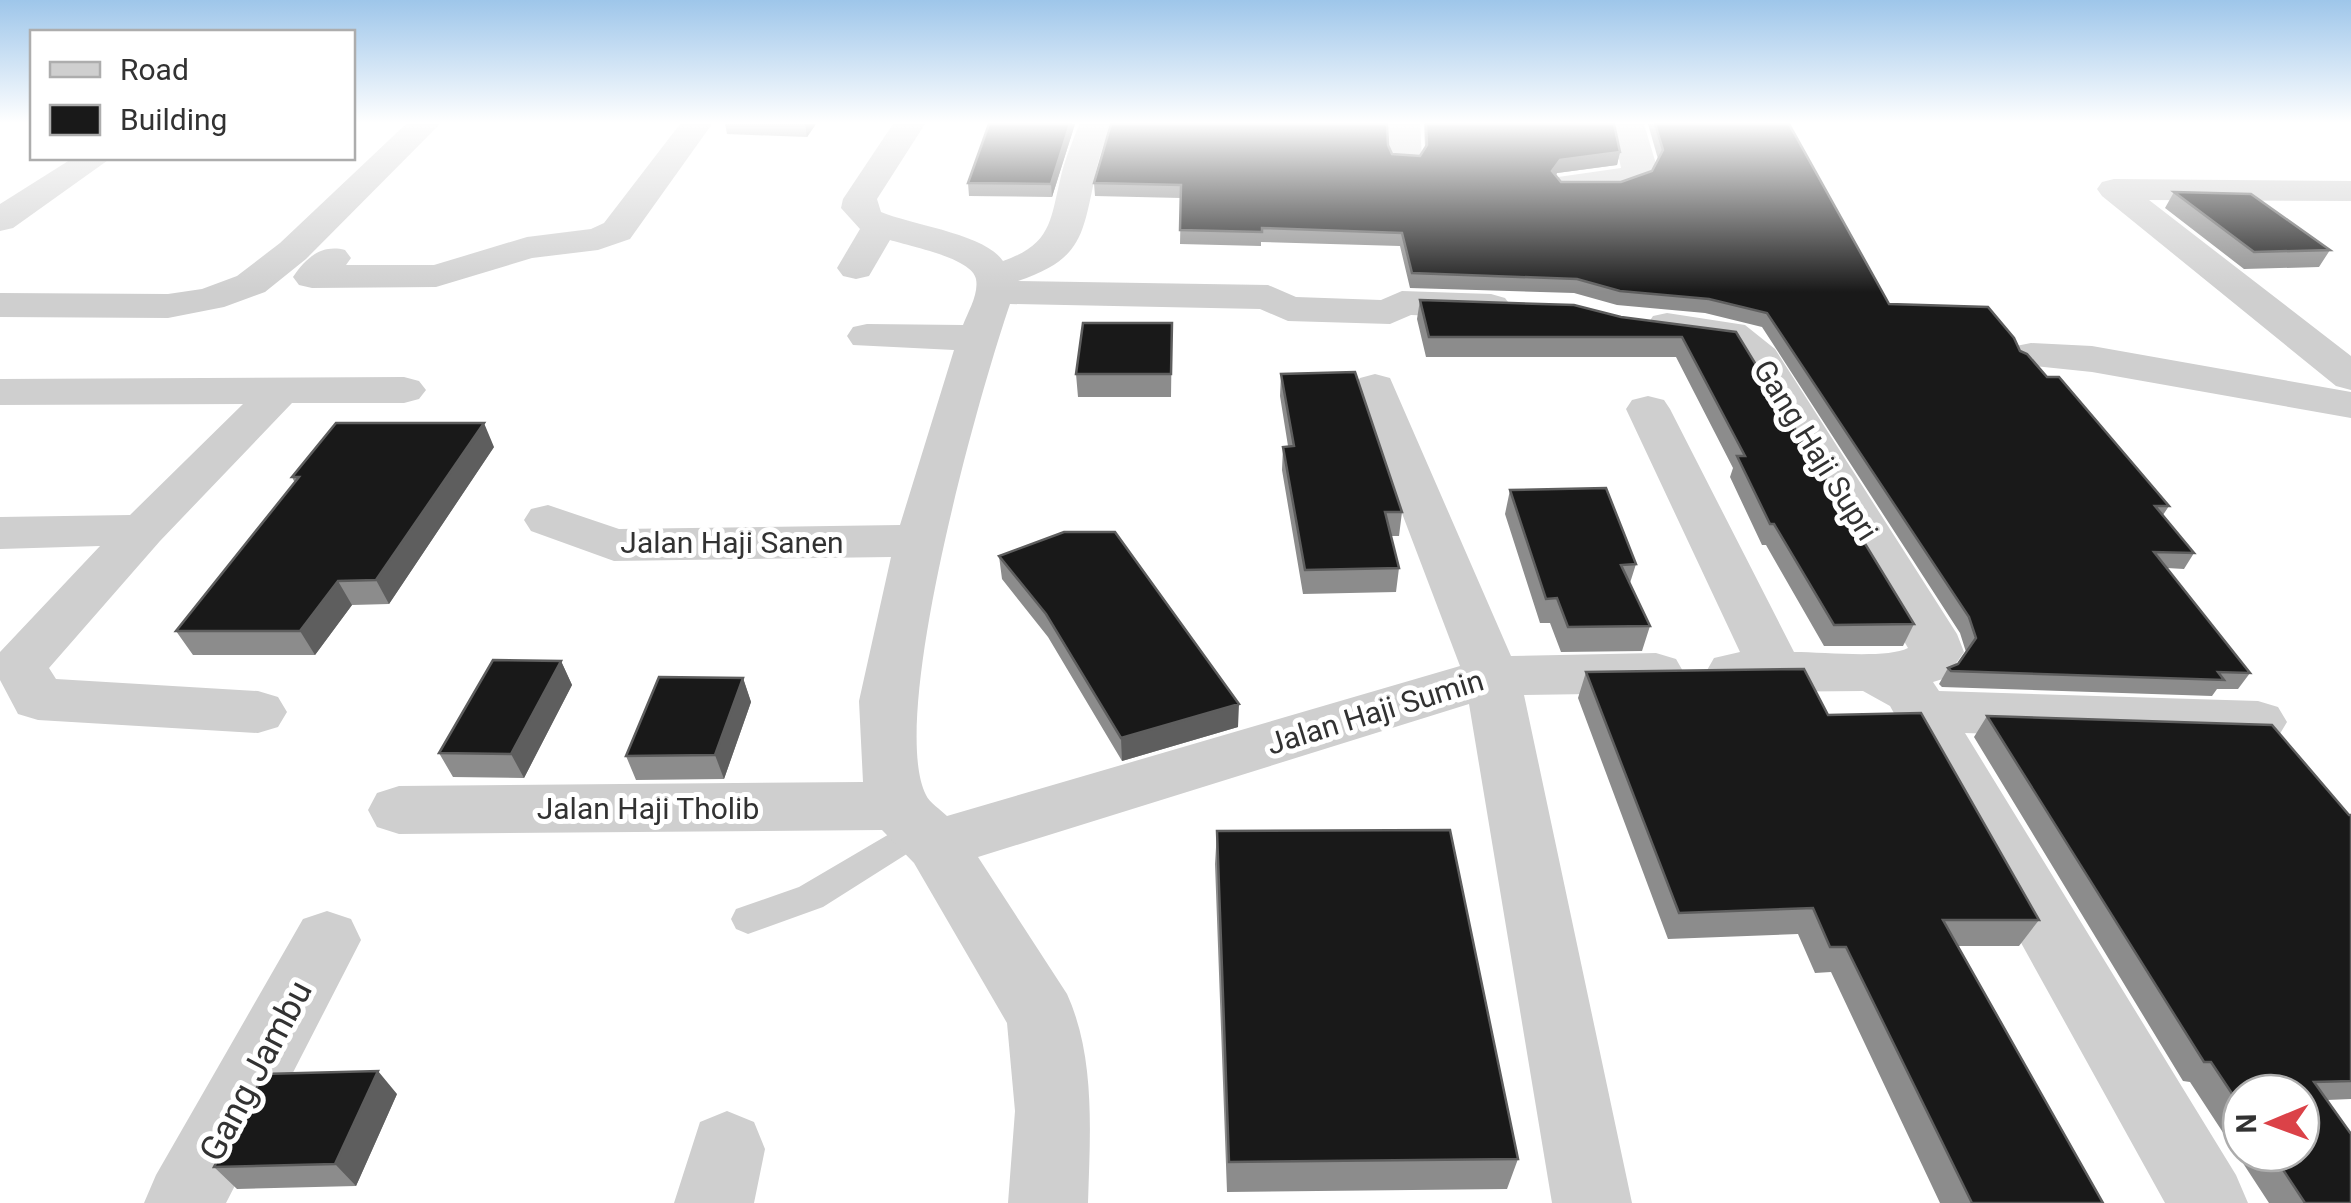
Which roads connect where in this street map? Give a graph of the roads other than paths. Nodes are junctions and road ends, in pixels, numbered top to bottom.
1 (62, 180) edge
2 (366, 180) edge
3 (655, 180) edge
4 (872, 180) edge
5 (1077, 180) edge
6 (1620, 180) edge
7 (1570, 184) edge
8 (2351, 190) edge
9 (0, 220) edge
10 (332, 258) dead end
11 (990, 302) junction
12 (0, 305) edge
13 (1536, 307) edge
14 (1631, 321) edge
15 (867, 336) dead end
16 (2031, 355) edge
17 (2351, 377) edge
18 (1375, 387) dead end
19 (404, 390) dead end
20 (0, 392) edge
21 (279, 392) junction
22 (2351, 405) edge
23 (1648, 409) dead end
24 (548, 520) dead end
25 (143, 530) junction
26 (0, 532) edge
27 (920, 542) junction
28 (1777, 672) junction
29 (1492, 676) junction
30 (1906, 694) junction
31 (258, 712) dead end
32 (2258, 722) edge
33 (398, 810) dead end
34 (918, 826) junction
35 (748, 919) dead end
36 (328, 940) dead end
37 (184, 1203) edge
38 (1048, 1203) edge
39 (1592, 1203) edge
40 (2208, 1203) edge

1 - 9 street
2 - 12 street
3 - 10 street
4 - 11 street
5 - 11 street
6 - 7 street
8 - 17 street
11 - 13 street
11 - 15 street
11 - 27 street
14 - 30 street, Gang Haji Supri
16 - 22 street
18 - 29 street
19 - 21 street
20 - 21 street
21 - 25 street
23 - 28 street
24 - 27 street, Jalan Haji Sanen
25 - 26 street
25 - 31 street
27 - 34 street
28 - 29 street, Jalan Haji Sumin
28 - 30 street, Jalan Haji Sumin
29 - 34 street, Jalan Haji Sumin
29 - 39 street
30 - 32 street, Jalan Haji Sumin
30 - 40 street
33 - 34 street, Jalan Haji Tholib
34 - 35 lane
34 - 38 street
36 - 37 street, Gang Jambu

